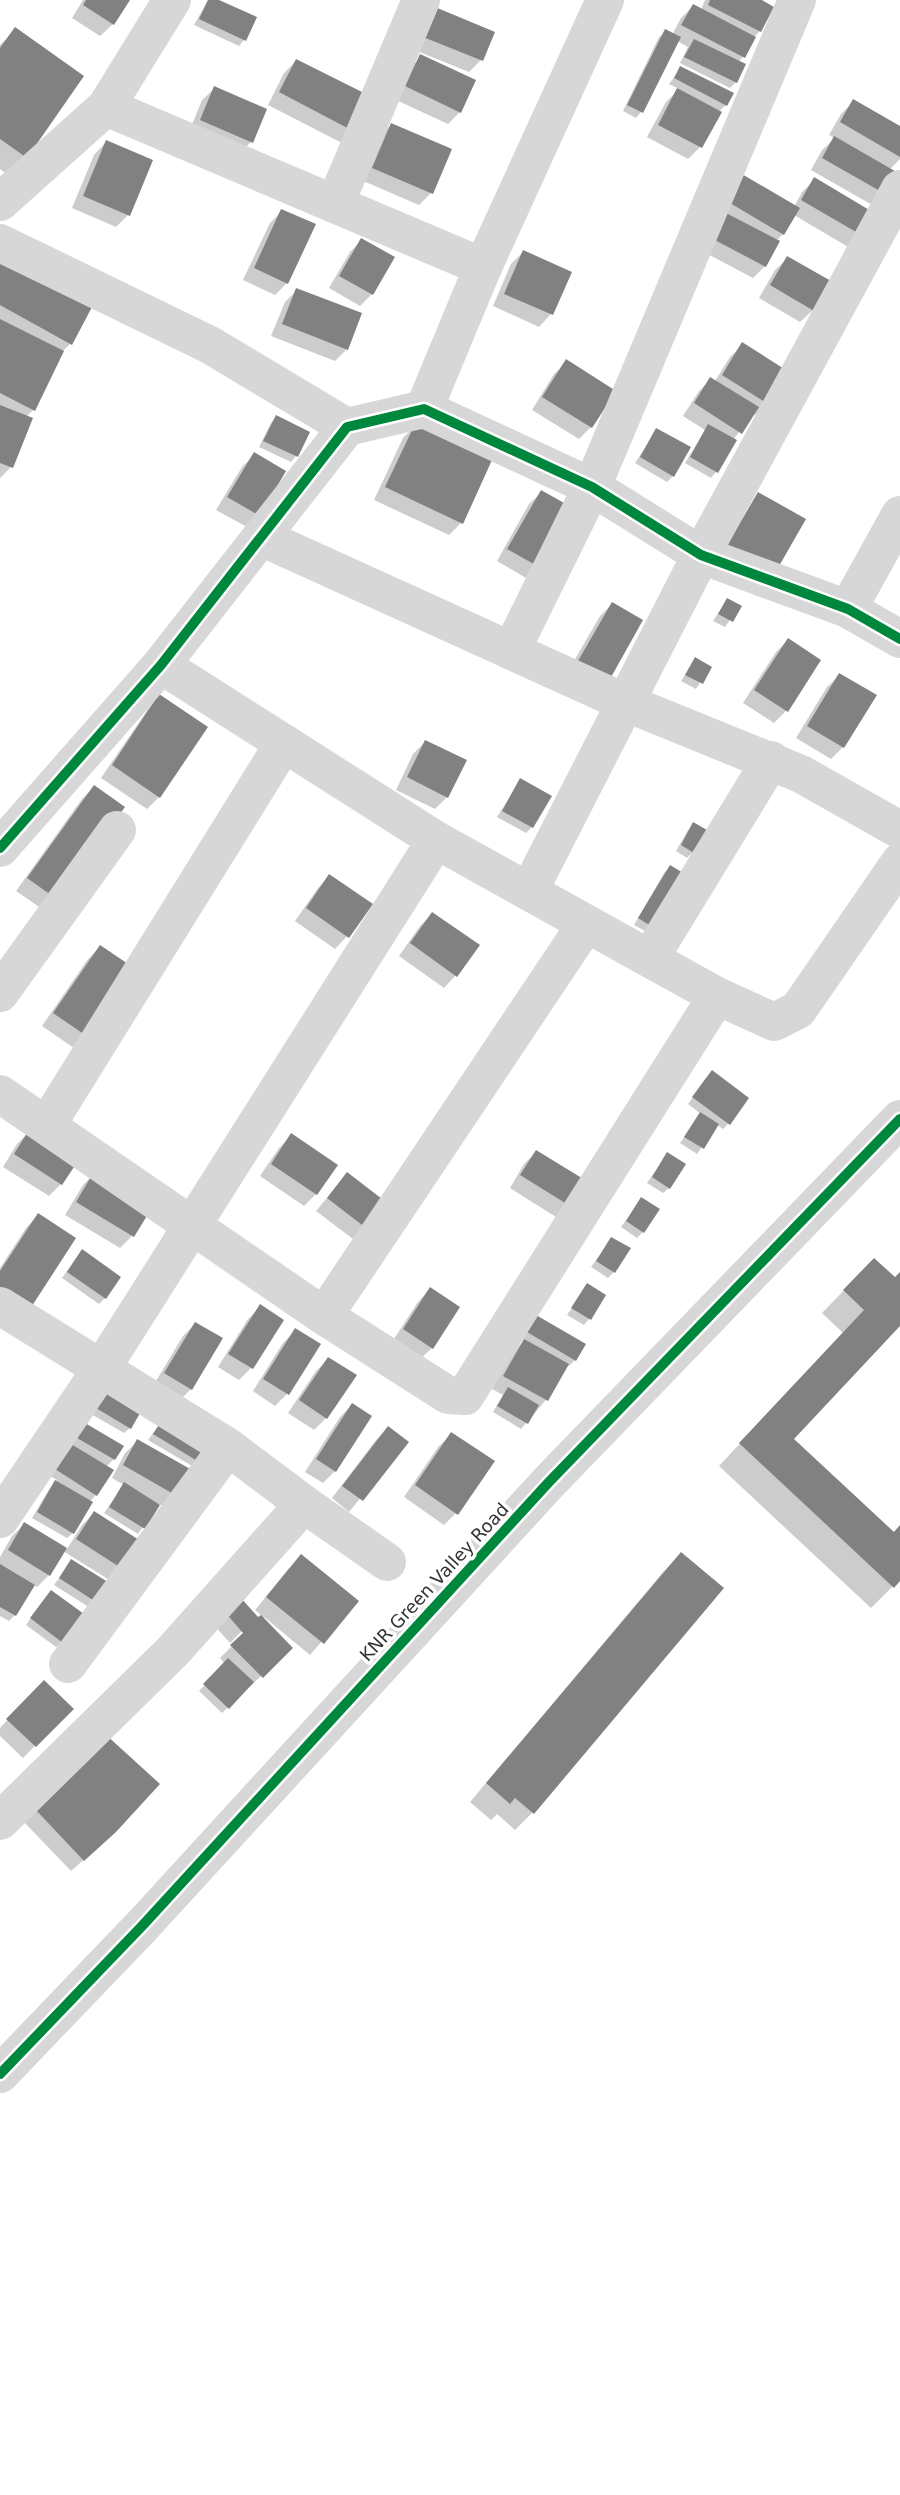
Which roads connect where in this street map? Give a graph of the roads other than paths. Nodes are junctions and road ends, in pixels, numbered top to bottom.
1 (172, 0) edge
2 (421, 0) edge
3 (605, 0) edge
4 (797, 0) edge
5 (106, 107) junction
6 (900, 189) edge
7 (0, 202) edge
8 (335, 204) junction
9 (0, 243) edge
10 (484, 267) junction
11 (424, 409) junction
12 (347, 428) junction
13 (592, 487) junction
14 (900, 515) edge
15 (263, 538) junction
16 (701, 555) junction
17 (848, 609) junction
18 (900, 639) edge
19 (511, 651) junction
20 (161, 665) junction
21 (624, 702) junction
22 (284, 743) junction
23 (771, 760) junction
24 (117, 830) dead end
25 (900, 830) edge
26 (436, 840) junction
27 (0, 848) edge
28 (900, 862) edge
29 (529, 891) junction
30 (586, 924) junction
31 (650, 958) junction
32 (0, 993) edge
33 (717, 996) junction
34 (0, 1094) edge
35 (900, 1118) edge
36 (47, 1125) junction
37 (190, 1224) junction
38 (0, 1306) edge
39 (324, 1316) junction
40 (102, 1368) junction
41 (228, 1447) junction
42 (304, 1504) junction
43 (0, 1519) edge
44 (387, 1562) dead end
45 (68, 1664) dead end
46 (0, 1821) edge
47 (0, 2074) edge

1 - 5 street
2 - 8 street
3 - 10 street
4 - 13 street
5 - 7 street
5 - 8 street
6 - 16 street
8 - 10 street
9 - 12 street
10 - 11 street
11 - 12 street
11 - 13 street
12 - 15 street
13 - 16 street
13 - 19 street
14 - 17 street
15 - 19 street
15 - 20 street
16 - 17 street
16 - 21 street
17 - 18 street
19 - 21 street
20 - 22 street
20 - 27 street
21 - 23 street
21 - 29 street
22 - 26 street
22 - 36 street
23 - 25 street
23 - 31 street
24 - 32 street
26 - 29 street
26 - 37 street
28 - 33 street
29 - 30 street
30 - 31 street
30 - 39 street
31 - 33 street
33 - 39 street
34 - 36 street
35 - 47 street, KNR Green Valley Road
36 - 37 street
37 - 39 street
37 - 40 street
38 - 40 street
40 - 41 street
40 - 43 street
41 - 42 street
41 - 45 street
42 - 44 street
42 - 46 street

